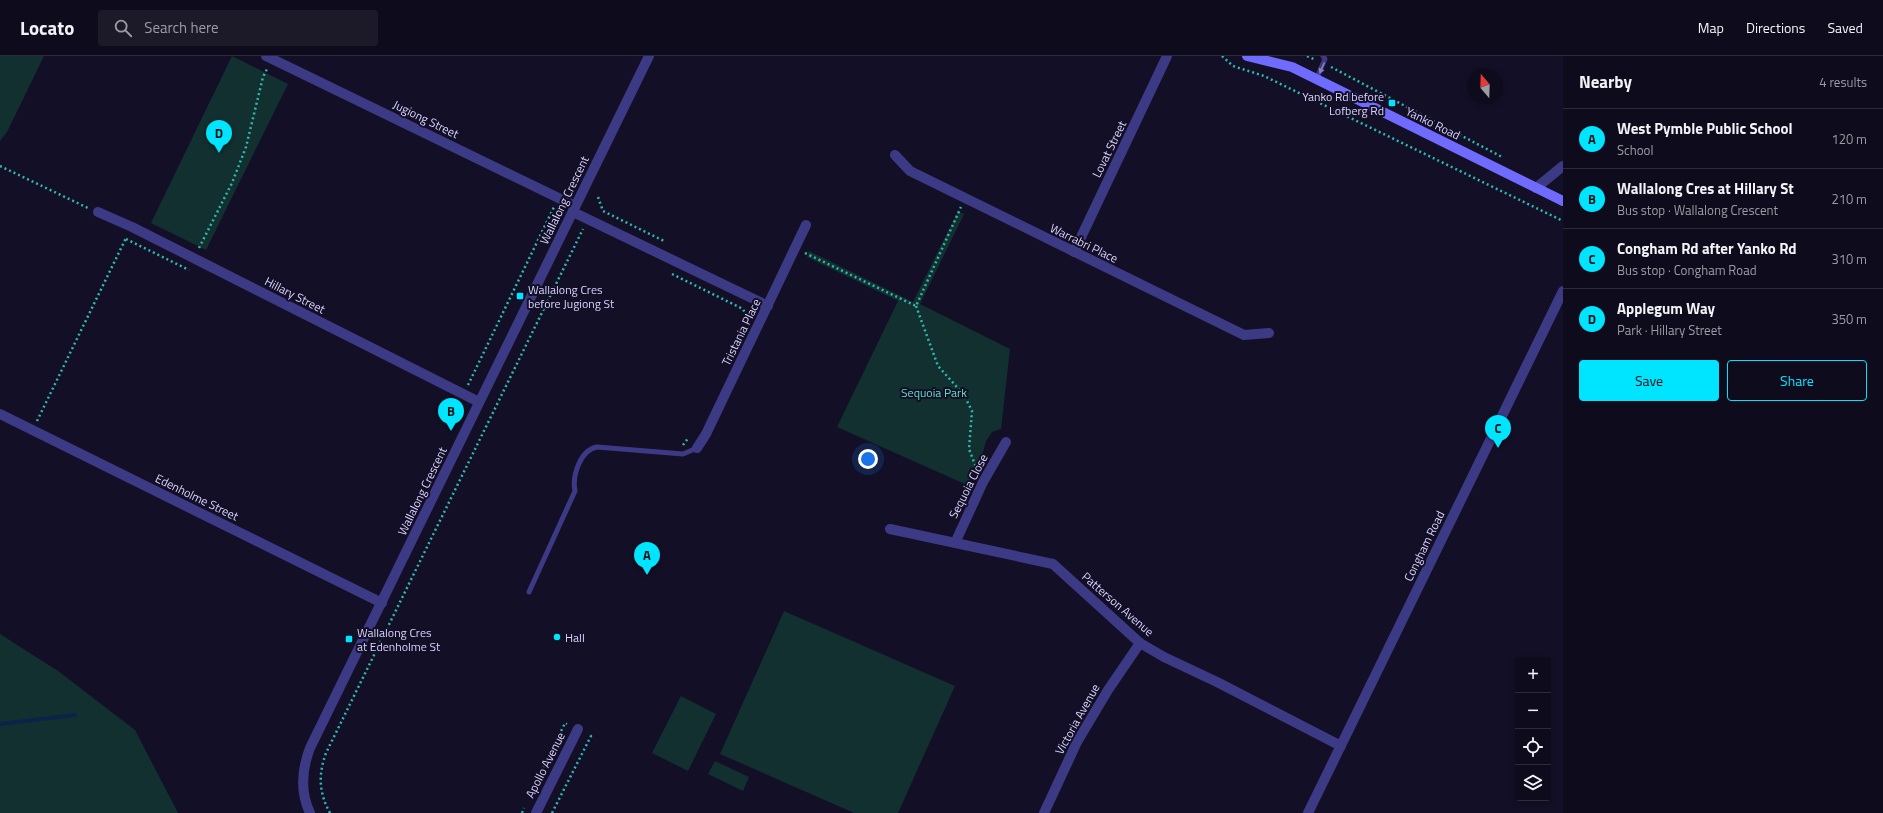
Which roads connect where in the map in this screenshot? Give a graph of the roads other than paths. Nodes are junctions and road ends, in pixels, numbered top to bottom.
1 (648, 56) edge
2 (1168, 56) edge
3 (1247, 56) edge
4 (1280, 56) edge
5 (1323, 56) edge
6 (269, 58) edge
7 (1292, 68) junction
8 (1316, 80) junction
9 (895, 155) dead end
10 (1563, 166) edge
11 (1536, 188) junction
12 (1563, 201) edge
13 (574, 209) junction
14 (98, 212) road end
15 (806, 225) dead end
16 (1074, 252) junction
17 (1563, 291) edge
18 (768, 306) junction
19 (1269, 333) dead end
20 (479, 402) junction
21 (0, 414) edge
22 (1006, 442) dead end
23 (697, 448) joint
24 (890, 529) dead end
25 (954, 543) junction
26 (529, 592) dead end
27 (382, 603) junction
28 (1140, 643) junction
29 (578, 730) dead end
30 (1341, 746) junction
31 (310, 813) edge
32 (536, 813) edge
33 (1044, 813) edge
34 (1308, 813) edge

1 - 13 street, Wallalong Crescent
2 - 16 street, Lovat Street
3 - 7 main road, Yanko Road
4 - 7 main road, Yanko Road
5 -> 8 lane
6 - 13 street, Jugiong Street
7 - 8 main road, Yanko Road
8 - 11 main road, Yanko Road
9 - 16 street, Warrabri Place
10 - 11 street
11 - 12 main road, Yanko Road
13 - 18 street, Jugiong Street
13 - 20 street, Wallalong Crescent
14 - 20 street, Hillary Street
15 - 18 street, Tristania Place
16 - 19 street, Warrabri Place
17 - 30 street, Congham Road
18 - 23 street, Tristania Place
20 - 27 street, Wallalong Crescent
21 - 27 street, Edenholme Street
22 - 25 street, Sequoia Close
23 - 26 lane
24 - 25 street, Patterson Avenue
25 - 28 street, Patterson Avenue
27 - 31 street, Wallalong Crescent
28 - 30 street, Patterson Avenue
28 - 33 street, Victoria Avenue
29 - 32 street, Apollo Avenue
30 - 34 street, Congham Road

